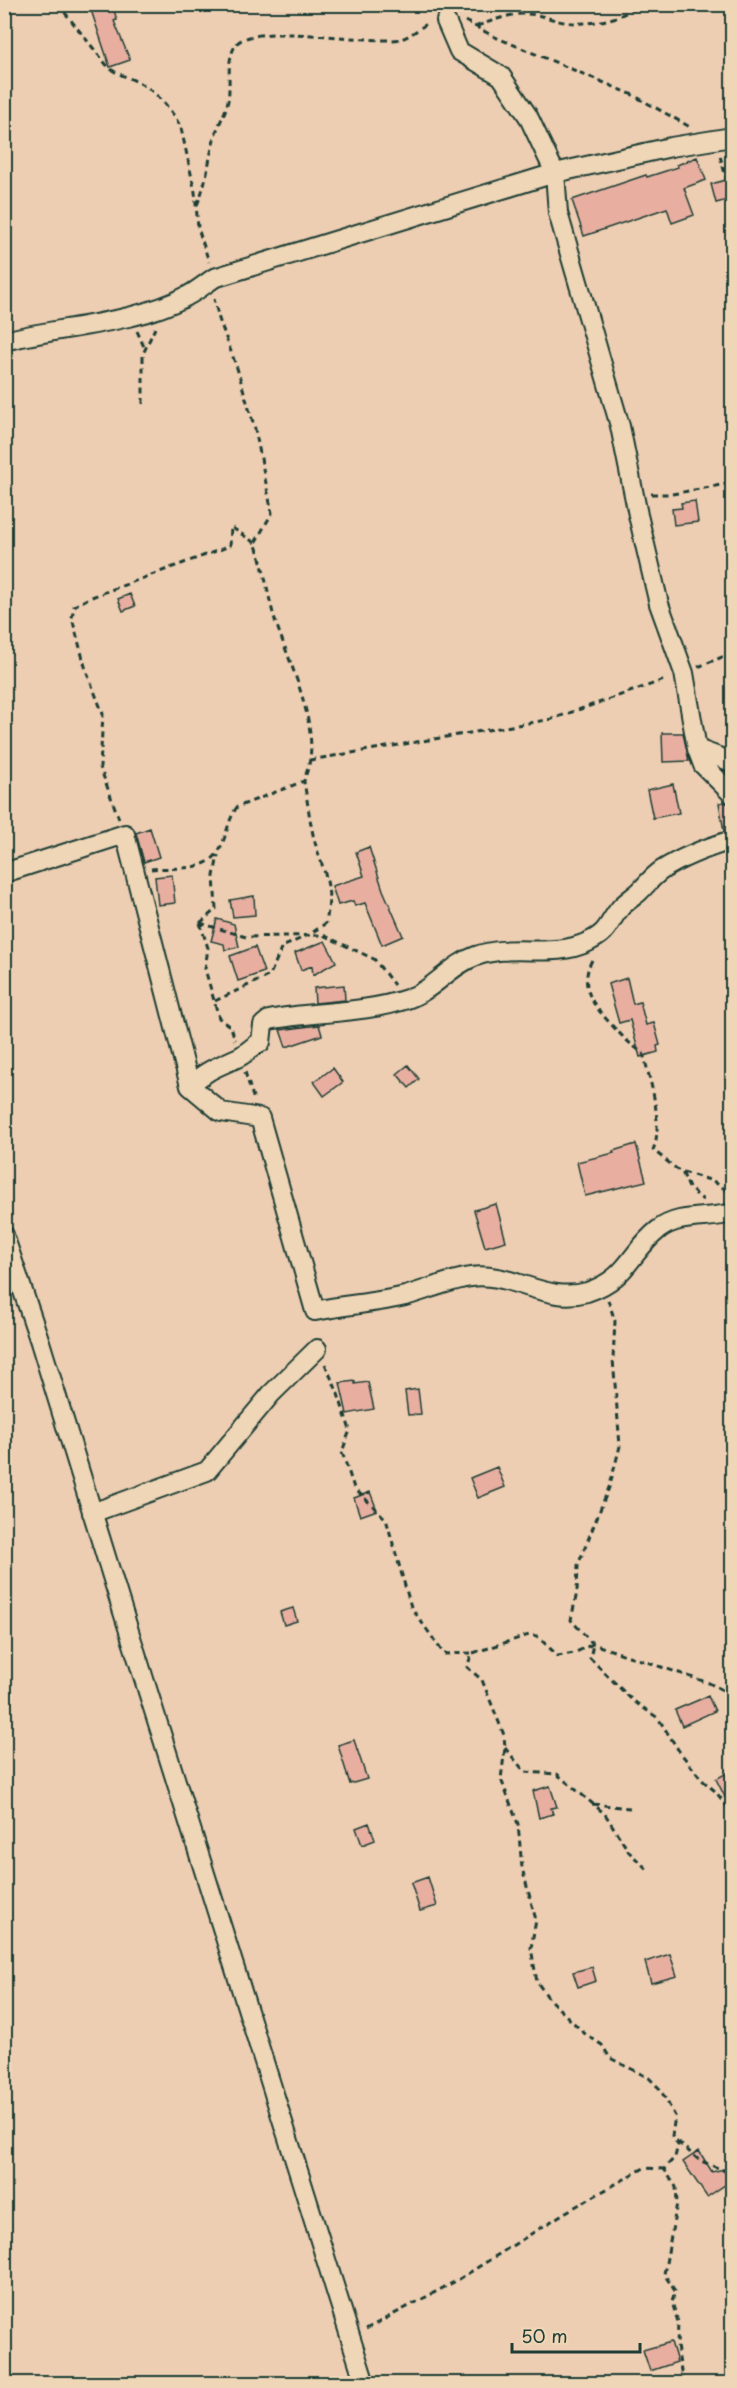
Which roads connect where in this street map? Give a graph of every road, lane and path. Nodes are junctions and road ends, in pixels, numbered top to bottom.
1 (58, 4) edge
2 (640, 4) edge
3 (446, 21) junction
4 (476, 26) junction
5 (724, 139) edge
6 (555, 172) junction
7 (732, 198) edge
8 (197, 205) junction
9 (212, 280) junction
10 (167, 305) junction
11 (4, 341) edge
12 (143, 404) dead end
13 (732, 483) edge
14 (632, 486) junction
15 (255, 543) junction
16 (732, 653) edge
17 (684, 673) junction
18 (697, 749) junction
19 (310, 760) junction
20 (732, 762) edge
21 (304, 781) junction
22 (732, 794) edge
23 (124, 834) junction
24 (732, 840) edge
25 (218, 854) junction
26 (134, 871) junction
27 (4, 873) edge
28 (200, 923) junction
29 (309, 935) junction
30 (593, 958) dead end
31 (406, 999) junction
32 (215, 1001) junction
33 (240, 1058) junction
34 (190, 1086) junction
35 (260, 1118) junction
36 (681, 1171) junction
37 (732, 1194) edge
38 (732, 1213) edge
39 (711, 1218) junction
40 (4, 1235) edge
41 (601, 1286) junction
42 (318, 1349) joint
43 (92, 1513) junction
44 (593, 1644) junction
45 (472, 1653) junction
46 (732, 1695) edge
47 (506, 1748) junction
48 (594, 1804) junction
49 (630, 1808) dead end
50 (732, 1817) edge
51 (649, 1871) dead end
52 (672, 2136) junction
53 (664, 2169) junction
54 (732, 2174) edge
55 (351, 2337) junction
56 (365, 2384) edge
57 (683, 2384) edge

1 - 8 path
2 - 4 path
3 - 4 path
3 - 6 street
3 - 8 path
4 - 5 path
5 - 6 street
5 - 7 path
6 - 9 street
6 - 14 street
8 - 9 path
9 - 10 street
9 - 15 path
10 - 11 street
10 - 12 path
13 - 14 path
14 - 17 street
15 - 19 path
15 - 23 path
16 - 17 path
17 - 18 street
17 - 19 path
18 - 20 street
18 - 22 street
19 - 21 path
21 - 25 path
21 - 29 path
23 - 26 street
23 - 27 street
24 - 31 street
25 - 26 path
25 - 28 path
26 - 34 street
28 - 29 path
28 - 32 path
29 - 31 path
29 - 32 path
30 - 36 path
31 - 33 street
32 - 33 path
33 - 34 street
33 - 35 path
34 - 35 street
35 - 41 street
36 - 37 path
36 - 39 path
38 - 39 street
39 - 41 street
40 - 43 street
41 - 44 path
42 - 43 street
42 - 45 path
43 - 55 street
44 - 45 path
44 - 46 path
44 - 50 path
45 - 47 path
47 - 48 path
47 - 52 path
48 - 49 path
48 - 51 path
52 - 53 path
52 - 54 path
53 - 55 path
53 - 57 path
55 - 56 street

